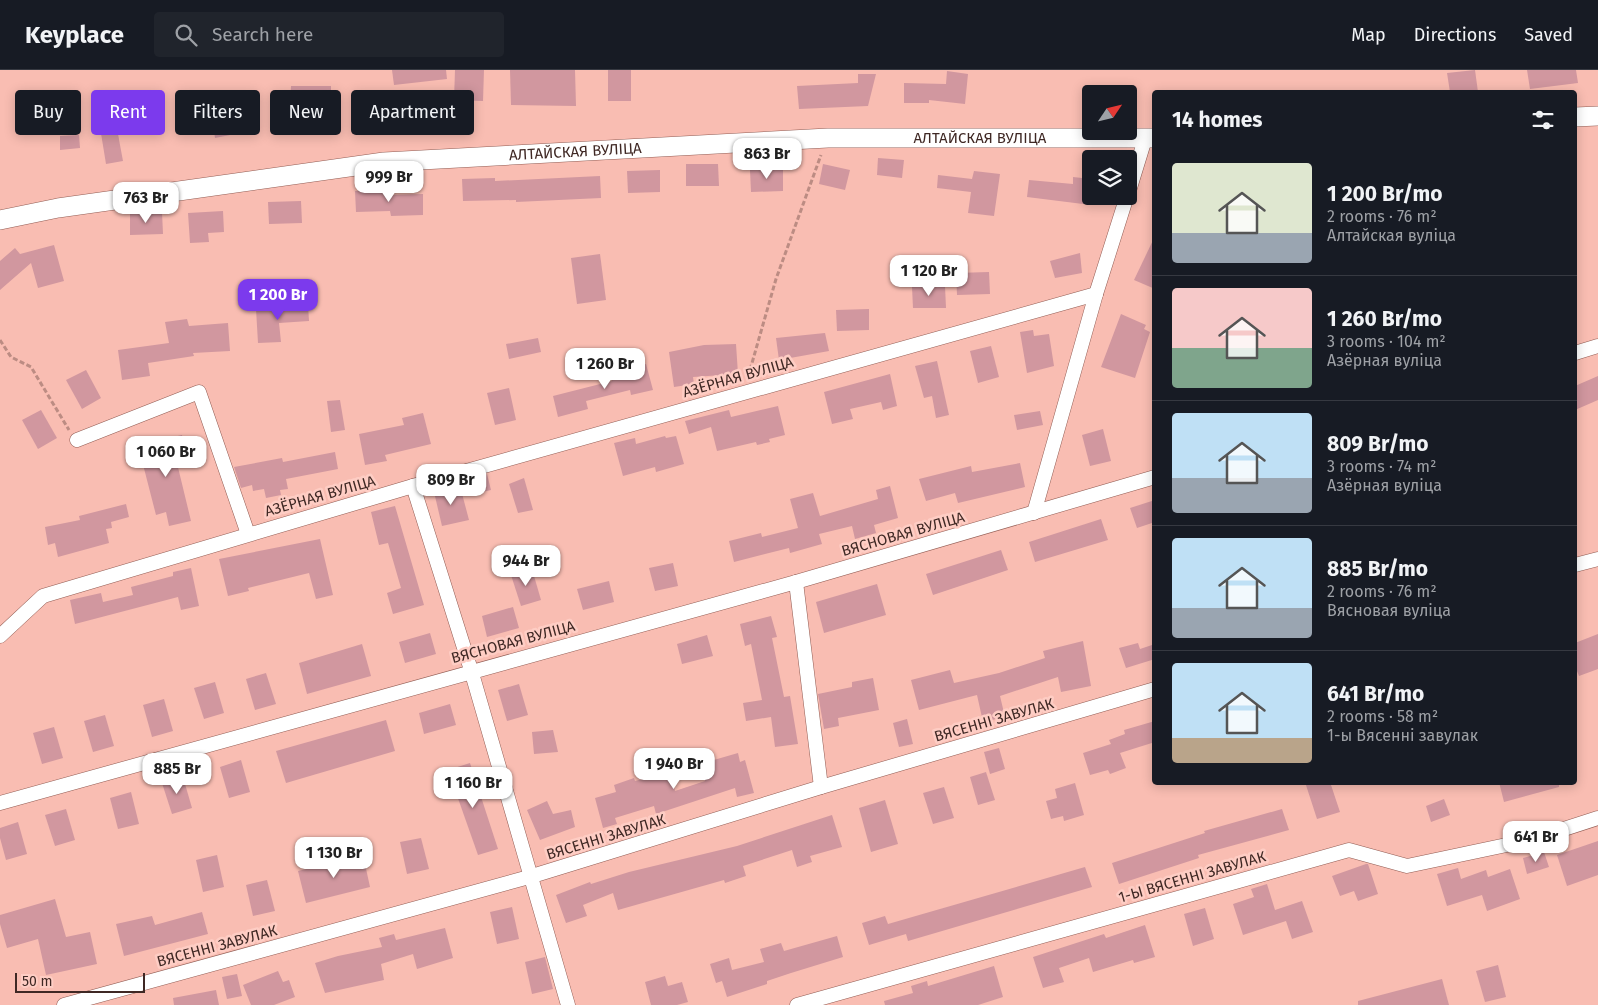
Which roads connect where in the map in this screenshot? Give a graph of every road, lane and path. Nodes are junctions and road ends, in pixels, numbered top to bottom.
1 (1598, 116) edge
2 (1577, 117) edge
3 (828, 138) junction
4 (1150, 138) edge
5 (1137, 171) edge
6 (1124, 205) edge
7 (0, 220) edge
8 (1096, 294) junction
9 (0, 340) edge
10 (1598, 346) edge
11 (1577, 352) edge
12 (743, 392) junction
13 (77, 440) joint
14 (1152, 478) edge
15 (413, 486) junction
16 (1034, 512) junction
17 (248, 534) junction
18 (1598, 559) edge
19 (1577, 565) edge
20 (796, 582) junction
21 (0, 636) edge
22 (471, 670) junction
23 (1152, 690) edge
24 (822, 787) junction
25 (0, 803) edge
26 (1598, 818) edge
27 (529, 877) junction
28 (64, 1005) edge
29 (568, 1005) edge
30 (797, 1005) edge

1 - 2 main road
3 - 4 main road, АЛТАЙСКАЯ ВУЛІЦА
3 - 7 main road, АЛТАЙСКАЯ ВУЛІЦА
3 - 12 path
4 - 5 street
6 - 8 street
8 - 12 street, АЗЁРНАЯ ВУЛІЦА
8 - 16 street
9 - 13 path
10 - 11 street
12 - 15 street, АЗЁРНАЯ ВУЛІЦА
13 - 17 street
14 - 16 street, ВЯСНОВАЯ ВУЛІЦА
15 - 17 street, АЗЁРНАЯ ВУЛІЦА
15 - 22 street
16 - 20 street, ВЯСНОВАЯ ВУЛІЦА
17 - 21 street, АЗЁРНАЯ ВУЛІЦА
18 - 19 street
20 - 22 street, ВЯСНОВАЯ ВУЛІЦА
20 - 24 street
22 - 25 street, ВЯСНОВАЯ ВУЛІЦА
22 - 27 street
23 - 24 street, ВЯСЕННІ ЗАВУЛАК
24 - 27 street, ВЯСЕННІ ЗАВУЛАК
26 - 30 street, 1-Ы ВЯСЕННІ ЗАВУЛАК
27 - 28 street, ВЯСЕННІ ЗАВУЛАК
27 - 29 street

